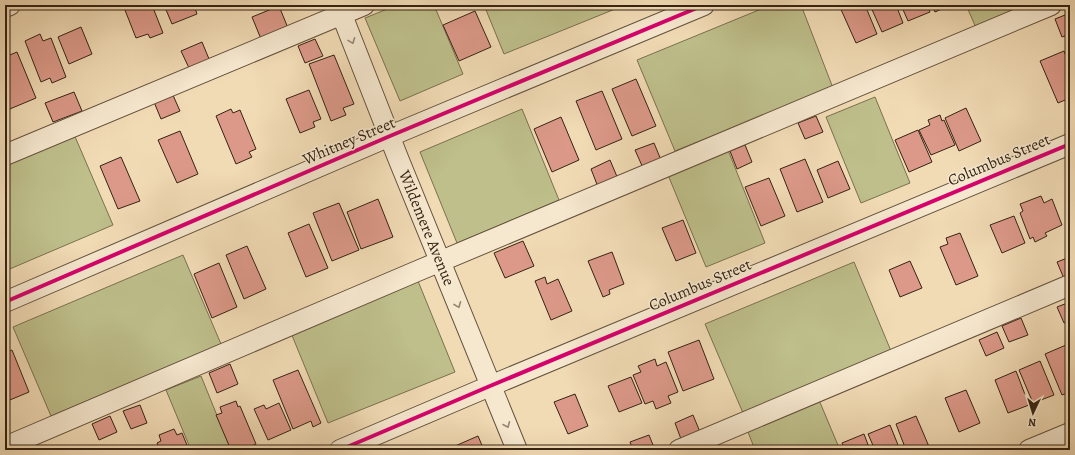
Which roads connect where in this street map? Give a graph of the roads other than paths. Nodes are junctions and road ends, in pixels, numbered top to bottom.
1 (10, 5) edge
2 (364, 5) edge
3 (704, 5) edge
4 (1051, 5) edge
5 (5, 7) edge
6 (340, 10) edge
7 (390, 136) junction
8 (1070, 144) edge
9 (5, 155) edge
10 (440, 262) junction
11 (1070, 286) edge
12 (5, 302) edge
13 (490, 386) junction
14 (1070, 433) edge
15 (5, 447) edge
16 (340, 450) edge
17 (517, 450) edge
18 (679, 450) edge
19 (1029, 450) edge

1 - 5 street
2 - 6 street
3 - 7 street, Whitney Street
4 - 10 street
6 -> 7 street, Wildemere Avenue
6 - 9 street
7 - 10 street, Wildemere Avenue
7 - 12 street, Whitney Street
8 - 13 street, Columbus Street
10 -> 13 street, Wildemere Avenue
10 - 15 street
11 - 18 street
13 - 16 street, Columbus Street
13 -> 17 street, Wildemere Avenue
14 - 19 street

